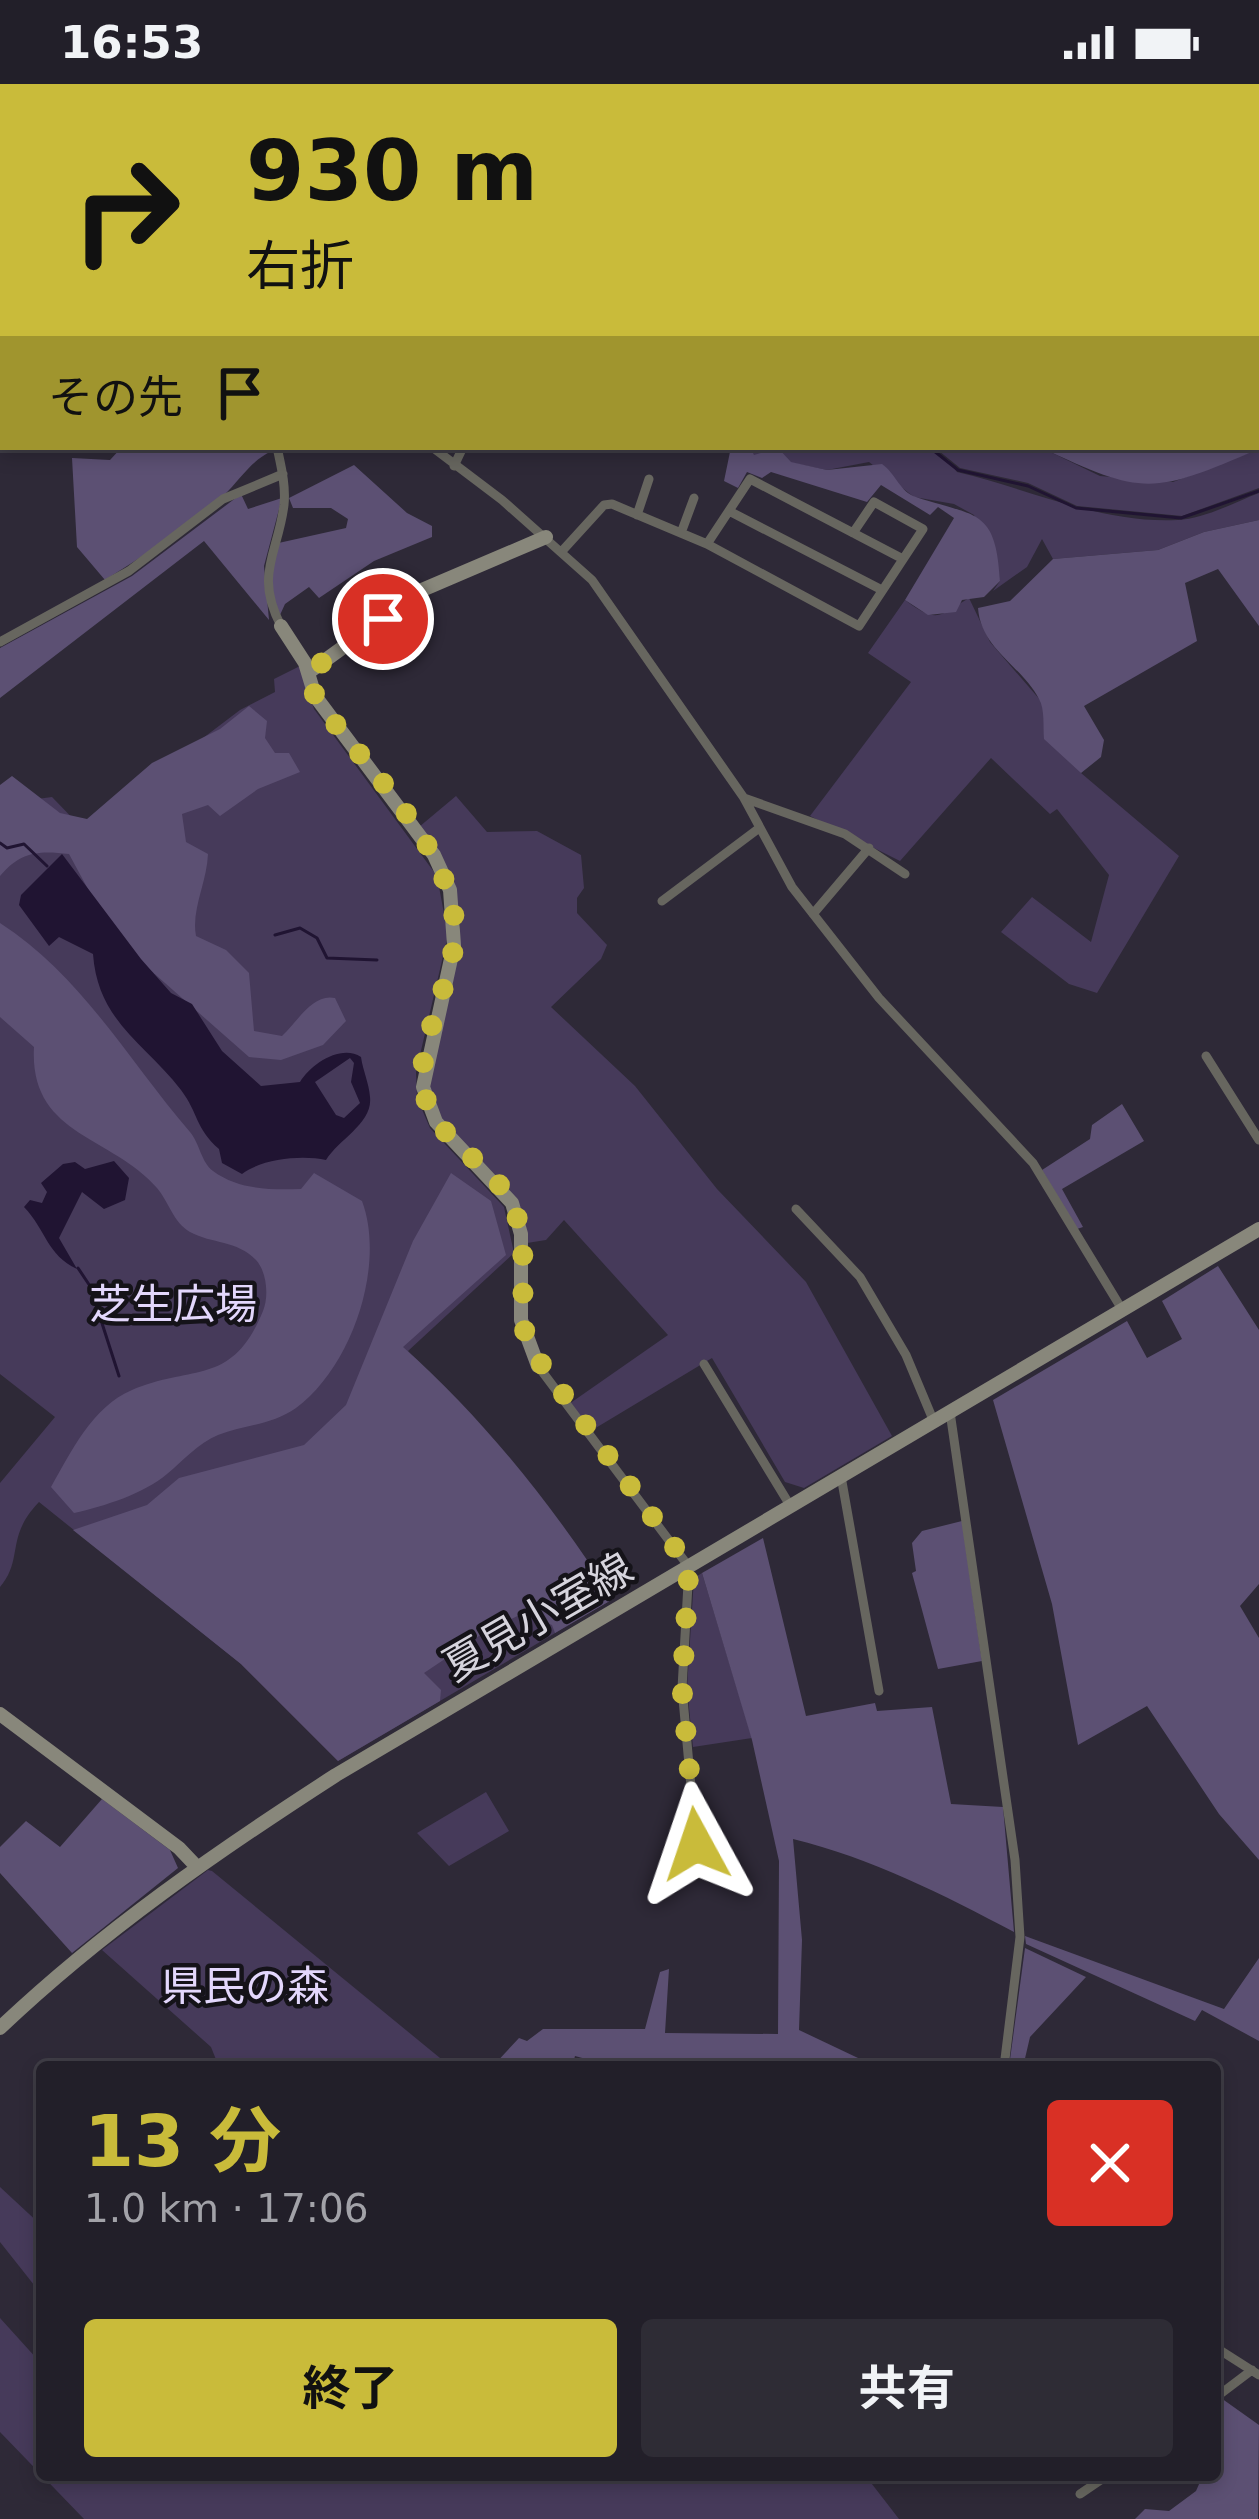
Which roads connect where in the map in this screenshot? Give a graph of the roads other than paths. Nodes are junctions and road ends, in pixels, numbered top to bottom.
1 (278, 450) edge
2 (435, 450) edge
3 (462, 450) edge
4 (454, 466) junction
5 (283, 474) junction
6 (650, 479) dead end
7 (694, 498) dead end
8 (729, 511) junction
9 (638, 515) junction
10 (853, 532) junction
11 (681, 533) junction
12 (546, 537) junction
13 (707, 544) junction
14 (563, 550) junction
15 (902, 560) junction
16 (882, 590) junction
17 (281, 626) joint
18 (0, 641) edge
19 (309, 672) junction
20 (744, 798) junction
21 (758, 829) junction
22 (868, 848) junction
23 (905, 874) dead end
24 (662, 901) dead end
25 (813, 914) junction
26 (1206, 1056) dead end
27 (1259, 1140) edge
28 (796, 1209) dead end
29 (1259, 1229) edge
30 (1123, 1311) junction
31 (704, 1364) dead end
32 (538, 1366) joint
33 (950, 1412) junction
34 (934, 1422) junction
35 (842, 1476) junction
36 (790, 1507) junction
37 (689, 1567) junction
38 (879, 1691) dead end
39 (0, 1714) edge
40 (197, 1867) junction
41 (699, 1874) dead end
42 (0, 2028) edge
43 (1005, 2061) edge
44 (1221, 2351) edge
45 (1256, 2373) edge
46 (1221, 2394) edge
47 (1099, 2481) edge
48 (1080, 2494) dead end

1 - 5 street
2 - 4 street
3 - 4 street
4 - 12 street
5 - 17 street
5 - 18 street
6 - 9 street
7 - 11 street
8 - 10 street
8 - 13 street
8 - 16 street
9 - 11 street
9 - 14 street
10 - 15 street
10 - 15 street
11 - 13 street
12 - 14 street
12 - 19 main road
13 - 16 street
14 - 20 street
15 - 16 street
17 - 19 main road
19 - 32 main road
20 - 21 street
20 - 22 street
21 - 24 street
21 - 25 street
22 - 23 street
22 - 25 street
25 - 30 street
26 - 27 street
28 - 34 street
29 - 30 main road, 夏見小室線
30 - 33 main road, 夏見小室線
31 - 36 street
32 - 37 street
33 - 34 main road, 夏見小室線
33 - 43 street
34 - 35 main road, 夏見小室線
35 - 36 main road, 夏見小室線
35 - 38 street
36 - 37 main road, 夏見小室線
37 - 40 main road, 夏見小室線
37 - 41 street
39 - 40 main road
40 - 42 main road, 夏見小室線
44 - 45 street
45 - 46 street
47 - 48 street

